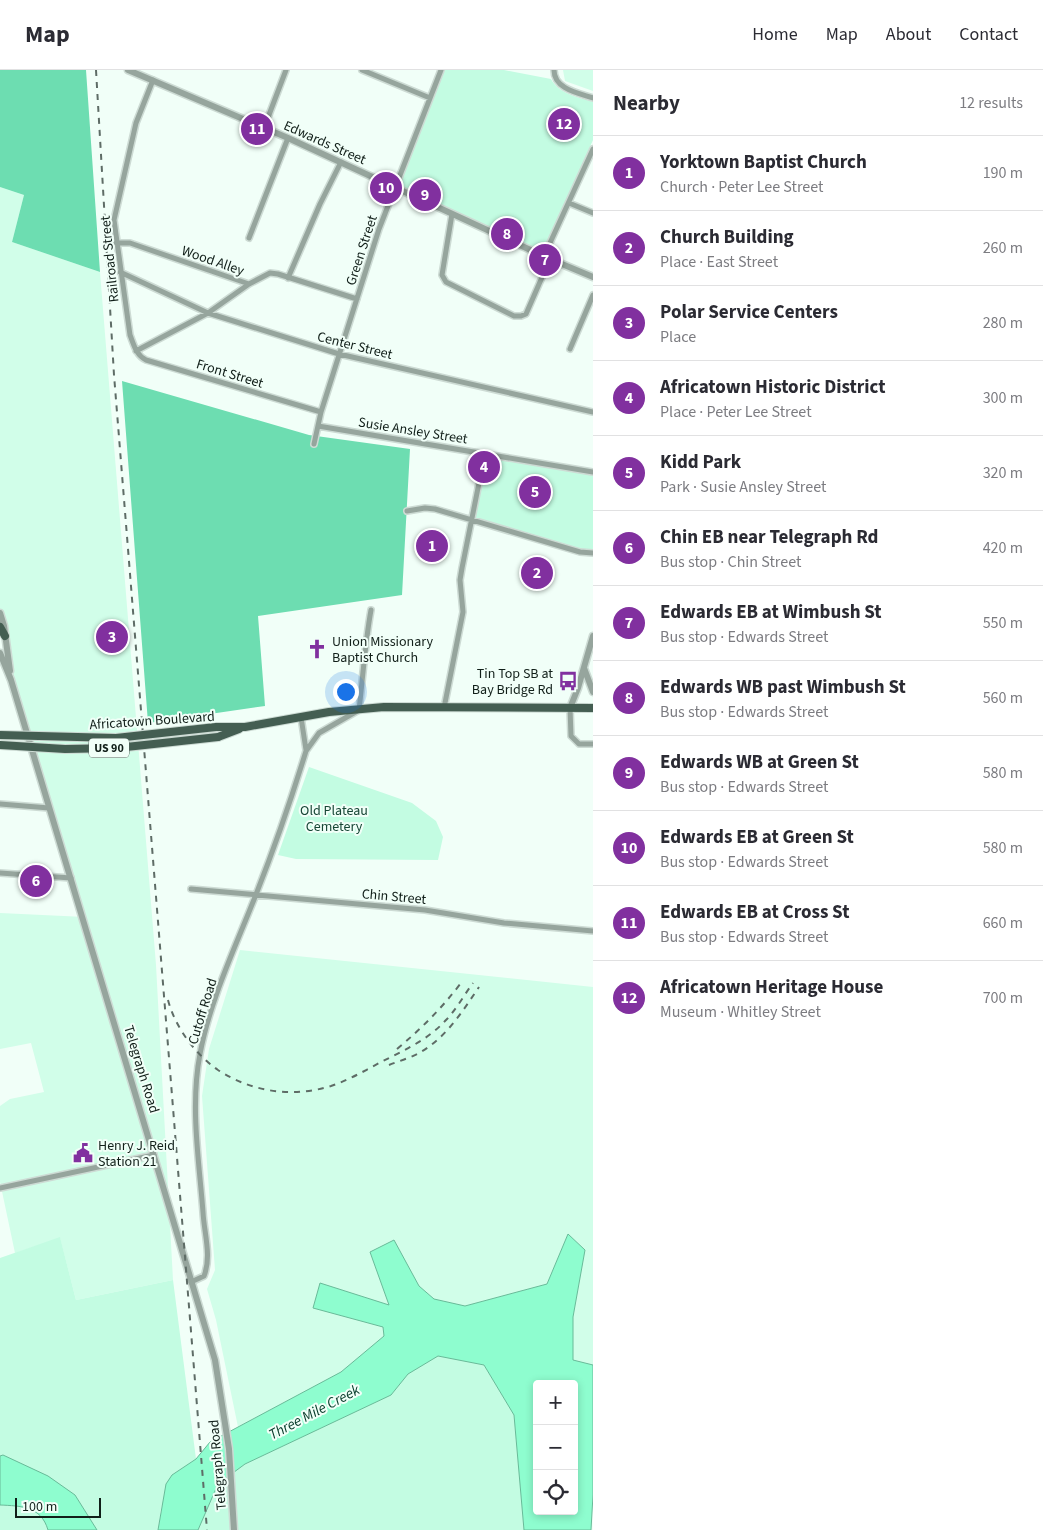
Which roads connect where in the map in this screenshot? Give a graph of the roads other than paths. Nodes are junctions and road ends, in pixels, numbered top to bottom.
1 (128, 70) edge
2 (286, 70) edge
3 (362, 70) edge
4 (441, 70) edge
5 (554, 70) edge
6 (153, 80) junction
7 (430, 98) junction
8 (593, 98) edge
9 (264, 128) junction
10 (288, 138) junction
11 (593, 150) edge
12 (341, 162) junction
13 (394, 187) junction
14 (569, 203) junction
15 (593, 213) edge
16 (452, 214) junction
17 (249, 238) dead end
18 (116, 243) junction
19 (547, 258) junction
20 (120, 272) junction
21 (593, 277) edge
22 (288, 278) junction
23 (249, 284) junction
24 (593, 295) edge
25 (357, 299) junction
26 (208, 313) junction
27 (570, 349) dead end
28 (136, 351) junction
29 (339, 354) junction
30 (321, 412) junction
31 (593, 412) edge
32 (318, 426) junction
33 (314, 444) dead end
34 (485, 453) junction
35 (593, 472) edge
36 (407, 511) dead end
37 (473, 519) junction
38 (593, 553) edge
39 (371, 610) dead end
40 (0, 613) edge
41 (0, 627) edge
42 (5, 636) junction
43 (593, 636) edge
44 (0, 653) edge
45 (584, 668) junction
46 (11, 680) junction
47 (593, 692) edge
48 (444, 708) junction
49 (570, 708) junction
50 (593, 708) edge
51 (359, 710) junction
52 (301, 717) junction
53 (246, 727) junction
54 (0, 735) edge
55 (593, 744) edge
56 (0, 745) edge
57 (306, 751) junction
58 (0, 804) edge
59 (49, 808) junction
60 (0, 873) edge
61 (71, 878) junction
62 (191, 888) dead end
63 (256, 895) junction
64 (593, 931) edge
65 (154, 1156) junction
66 (0, 1188) edge
67 (191, 1282) junction
68 (234, 1530) edge

1 - 6 street, Edwards Street
2 - 9 street
3 - 7 street
4 - 7 street, Green Street
5 - 8 street
6 - 9 street, Edwards Street
6 - 18 street, Railroad Street
7 - 13 street, Green Street
9 - 10 street, Edwards Street
10 - 12 street, Edwards Street
10 - 17 street
11 - 14 street
12 - 13 street, Edwards Street
12 - 22 street
13 - 16 street, Edwards Street
13 - 25 street, Green Street
14 - 15 street
14 - 19 street
16 - 19 street, Edwards Street
16 - 19 street
18 - 20 street, Railroad Street
18 - 23 street, Wood Alley
19 - 21 street, Edwards Street
20 - 26 street, Center Street
20 - 28 street, Railroad Street
22 - 23 street, Wood Alley
22 - 25 street, Wood Alley
23 - 26 street
24 - 27 street
25 - 29 street, Green Street
26 - 28 street
26 - 29 street, Center Street
28 - 30 street, Front Street
29 - 30 street, Green Street
29 - 31 street, Center Street
30 - 32 street, Green Street
32 - 33 street
32 - 34 street, Susie Ansley Street
34 - 35 street, Susie Ansley Street
34 - 37 street
36 - 37 street
37 - 38 street
37 - 48 street
39 - 51 street
40 - 42 street, Telegraph Road
41 - 42 main road
42 - 46 street, Telegraph Road
43 - 45 street
44 - 46 street, Telegraph Road
45 - 47 street
45 - 49 street
46 - 59 street, Telegraph Road
48 - 49 main road, Africatown Boulevard / US 90
48 - 51 main road, Africatown Boulevard / US 90
49 - 50 main road, Africatown Boulevard / US 90
49 - 55 street
51 - 52 main road, Africatown Boulevard / US 90
51 - 57 street, Cutoff Road
52 - 53 main road, Africatown Boulevard / US 90
52 - 57 street, Cutoff Road
53 - 54 main road, Africatown Boulevard / US 90, bridge
53 - 56 main road, Africatown Boulevard / US 90, bridge
57 - 63 street, Cutoff Road
58 - 59 street
59 - 61 street, Telegraph Road
60 - 61 street
61 - 65 street, Telegraph Road
62 - 63 street, Chin Street
63 - 64 street, Chin Street
63 - 67 street, Cutoff Road
65 - 66 street
65 - 67 street, Telegraph Road
67 - 68 street, Telegraph Road

